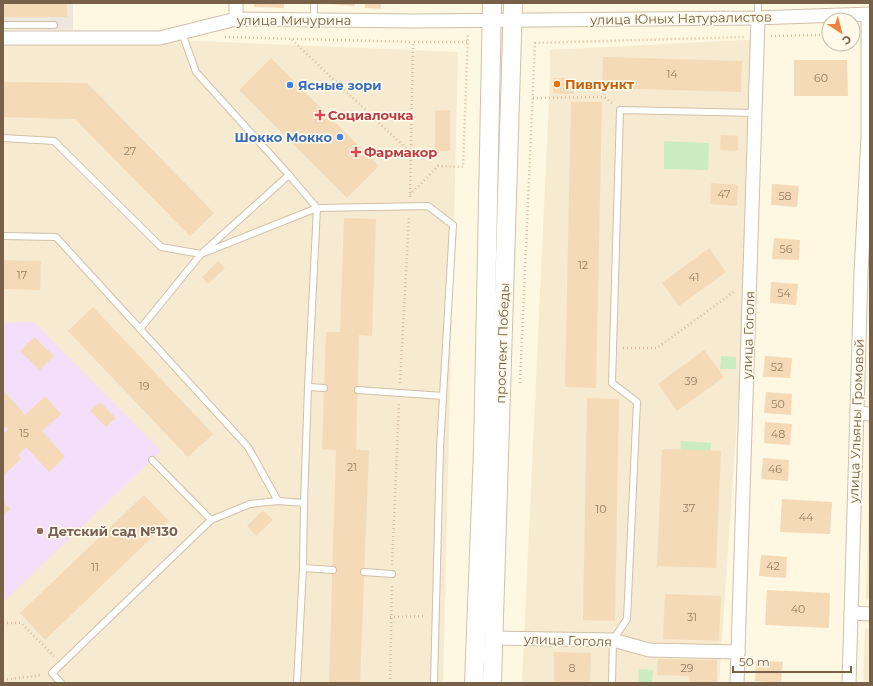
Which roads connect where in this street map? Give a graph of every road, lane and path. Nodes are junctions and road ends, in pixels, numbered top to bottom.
1 (236, 3) edge
2 (314, 3) edge
3 (758, 3) edge
4 (492, 12) edge
5 (512, 12) edge
6 (869, 14) edge
7 (758, 18) junction
8 (236, 19) junction
9 (314, 20) junction
10 (3, 25) edge
11 (54, 25) dead end
12 (182, 33) junction
13 (821, 35) edge
14 (758, 36) junction
15 (218, 37) dead end
16 (3, 38) edge
17 (292, 39) junction
18 (412, 42) junction
19 (533, 98) junction
20 (620, 110) junction
21 (756, 113) junction
22 (869, 136) edge
23 (3, 138) edge
24 (410, 152) junction
25 (289, 175) junction
26 (410, 195) junction
27 (409, 206) junction
28 (317, 208) junction
29 (3, 236) edge
30 (201, 254) junction
31 (865, 273) edge
32 (750, 280) junction
33 (140, 329) junction
34 (613, 348) junction
35 (308, 387) junction
36 (324, 388) dead end
37 (519, 389) dead end
38 (358, 390) dead end
39 (400, 393) junction
40 (443, 396) junction
41 (857, 413) junction
42 (870, 414) edge
43 (152, 460) dead end
44 (278, 501) junction
45 (304, 503) junction
46 (211, 520) junction
47 (303, 568) junction
48 (333, 570) dead end
49 (364, 572) dead end
50 (392, 574) junction
51 (851, 613) junction
52 (870, 614) edge
53 (435, 616) junction
54 (390, 617) junction
55 (3, 623) edge
56 (493, 638) junction
57 (614, 640) junction
58 (738, 652) junction
59 (62, 664) junction
60 (52, 673) junction
61 (3, 680) edge
62 (61, 683) edge
63 (297, 683) edge
64 (390, 683) edge
65 (434, 683) edge
66 (474, 683) edge
67 (492, 683) edge
68 (612, 683) edge
69 (737, 683) edge
70 (849, 683) edge

1 - 8 street
2 - 9 lane
3 - 7 lane
4 - 5 street, улица Юных Натуралистов
4 - 9 street, улица Мичурина
4 - 66 main road, проспект Победы
5 - 7 street, улица Юных Натуралистов
5 - 56 main road, проспект Победы
6 - 7 street, улица Юных Натуралистов
6 - 22 street, улица Ульяны Громовой
7 - 14 street, улица Гоголя
8 - 9 street, улица Мичурина
8 - 12 street, улица Мичурина
10 - 11 lane
12 - 16 street, улица Мичурина
12 - 25 lane
13 - 14 path
14 - 19 path
14 - 21 street, улица Гоголя
15 - 17 path
17 - 18 path
17 - 24 path
18 - 24 path
18 - 26 path
19 - 20 path
19 - 37 path
20 - 21 lane
20 - 34 lane
21 - 32 street, улица Гоголя
22 - 31 street, улица Ульяны Громовой
23 - 30 lane
24 - 26 path
25 - 28 lane
25 - 30 lane
26 - 27 path
27 - 28 lane
27 - 39 path
27 - 40 lane
28 - 30 lane
28 - 35 lane
29 - 33 lane
30 - 33 lane
31 - 41 street, улица Ульяны Громовой
32 - 34 path
32 - 58 street, улица Гоголя
33 - 44 lane
34 - 57 lane
35 - 36 lane
35 - 45 lane
38 - 39 lane
39 - 40 lane
39 - 50 path
40 - 53 lane
41 - 42 street
41 - 51 street, улица Ульяны Громовой
43 - 46 lane
44 - 45 lane
44 - 46 lane
45 - 47 lane
46 - 59 lane
47 - 48 lane
47 - 63 lane
49 - 50 lane
50 - 54 path
51 - 52 street
51 - 70 street, улица Ульяны Громовой
53 - 54 path
53 - 65 lane
54 - 64 path
55 - 59 path
56 - 57 street, улица Гоголя
56 - 67 main road, проспект Победы
57 - 58 street, улица Гоголя
57 - 68 lane
58 - 69 street, улица Гоголя
59 - 60 lane
60 - 61 path
60 - 62 lane

